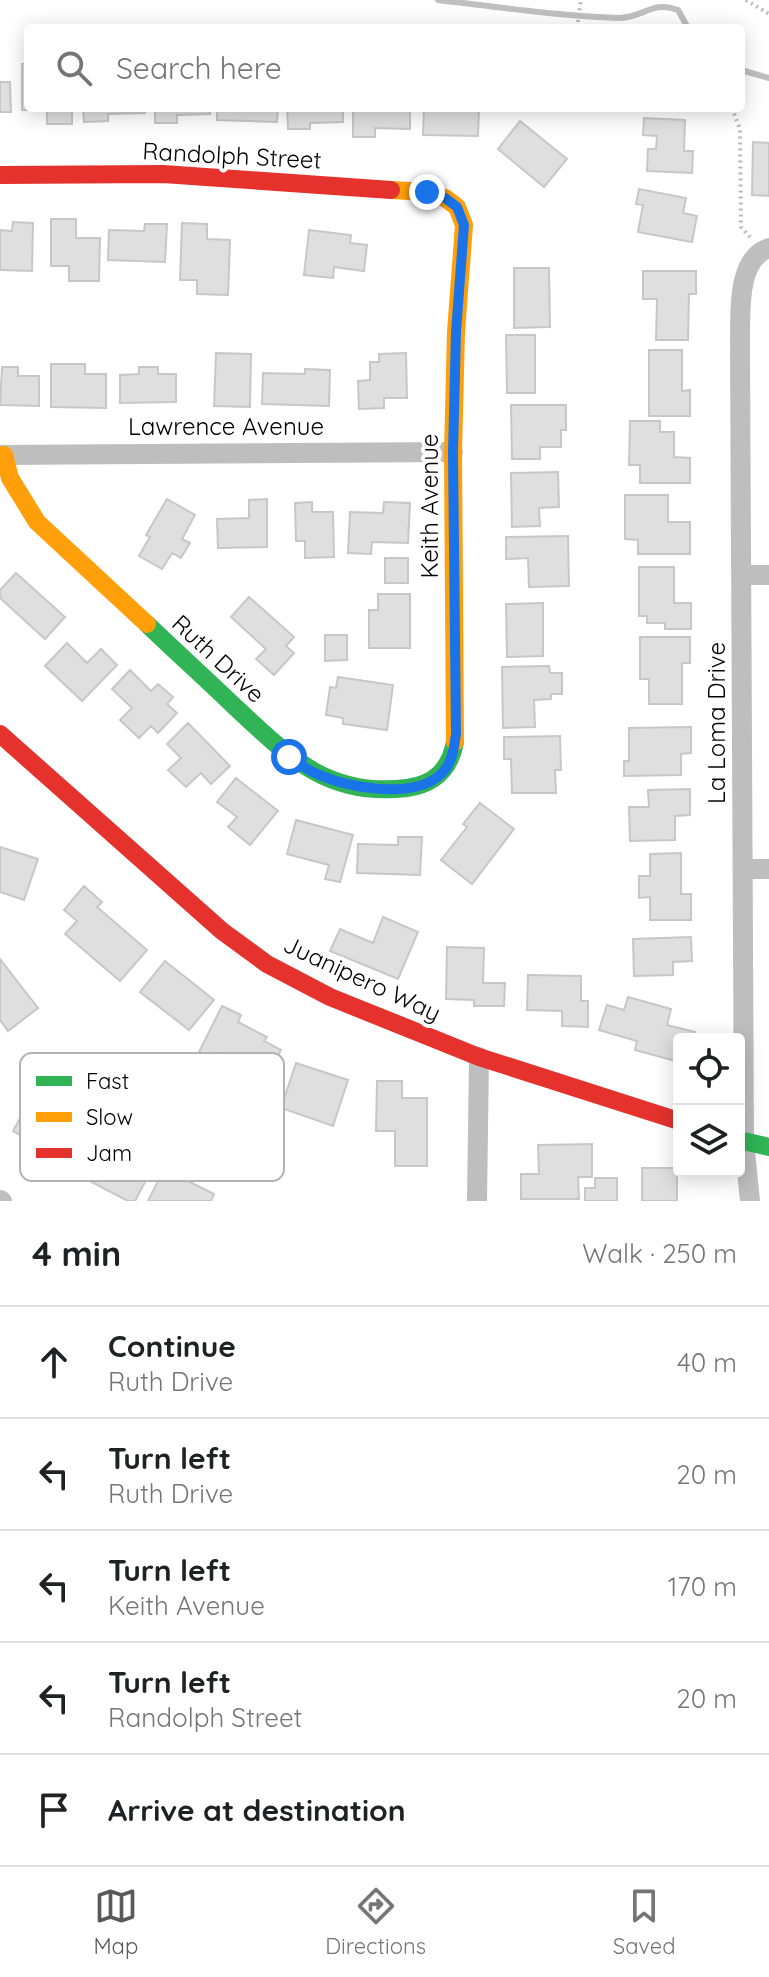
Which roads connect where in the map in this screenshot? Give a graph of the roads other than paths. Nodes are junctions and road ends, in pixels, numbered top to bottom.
1 (0, 175) edge
2 (457, 207) joint
3 (765, 249) edge
4 (453, 452) junction
5 (2, 455) edge
6 (742, 575) junction
7 (769, 575) edge
8 (0, 734) edge
9 (452, 757) joint
10 (744, 869) junction
11 (769, 869) edge
12 (479, 1057) junction
13 (742, 1105) edge
14 (673, 1119) edge
15 (745, 1142) edge
16 (769, 1147) edge
17 (745, 1164) edge
18 (477, 1201) edge
19 (750, 1201) edge

1 - 2 street, Randolph Street
2 - 4 street, Keith Avenue
3 - 6 street, La Loma Drive
4 - 5 street, Lawrence Avenue
4 - 9 street, Keith Avenue
5 - 9 street, Ruth Drive
6 - 7 street
6 - 10 street, La Loma Drive
8 - 12 street, Juanipero Way
10 - 11 street
10 - 13 street, La Loma Drive
12 - 14 street, Juanipero Way
12 - 18 street
15 - 16 street
17 - 19 street, La Loma Drive

